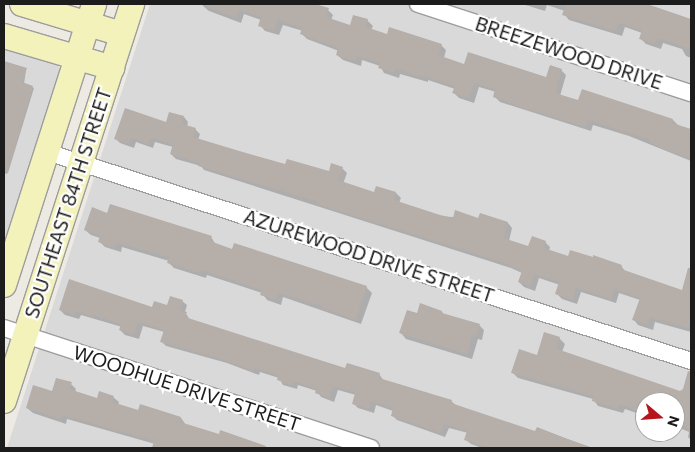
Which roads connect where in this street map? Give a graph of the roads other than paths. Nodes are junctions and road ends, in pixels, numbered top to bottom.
1 (22, 4) edge
2 (132, 4) edge
3 (418, 4) edge
4 (91, 13) edge
5 (122, 34) junction
6 (4, 36) edge
7 (76, 58) junction
8 (112, 68) junction
9 (691, 93) edge
10 (47, 152) junction
11 (81, 162) junction
12 (4, 285) edge
13 (15, 331) edge
14 (691, 361) edge
15 (4, 401) edge
16 (371, 448) edge

1 - 4 street
2 - 5 street, SOUTHEAST 84TH STREET
3 - 9 street, BREEZEWOOD DRIVE
4 - 5 street
4 - 7 street, SOUTHEAST 84TH STREET
5 - 8 street, SOUTHEAST 84TH STREET
6 - 7 street
7 - 8 street
7 - 10 street, SOUTHEAST 84TH STREET
8 - 11 street, SOUTHEAST 84TH STREET
10 - 11 street, AZUREWOOD DRIVE STREET
10 - 12 street, SOUTHEAST 84TH STREET
11 - 13 street, SOUTHEAST 84TH STREET
11 - 14 street, AZUREWOOD DRIVE STREET
13 - 15 street, SOUTHEAST 84TH STREET
13 - 16 street, WOODHUE DRIVE STREET

